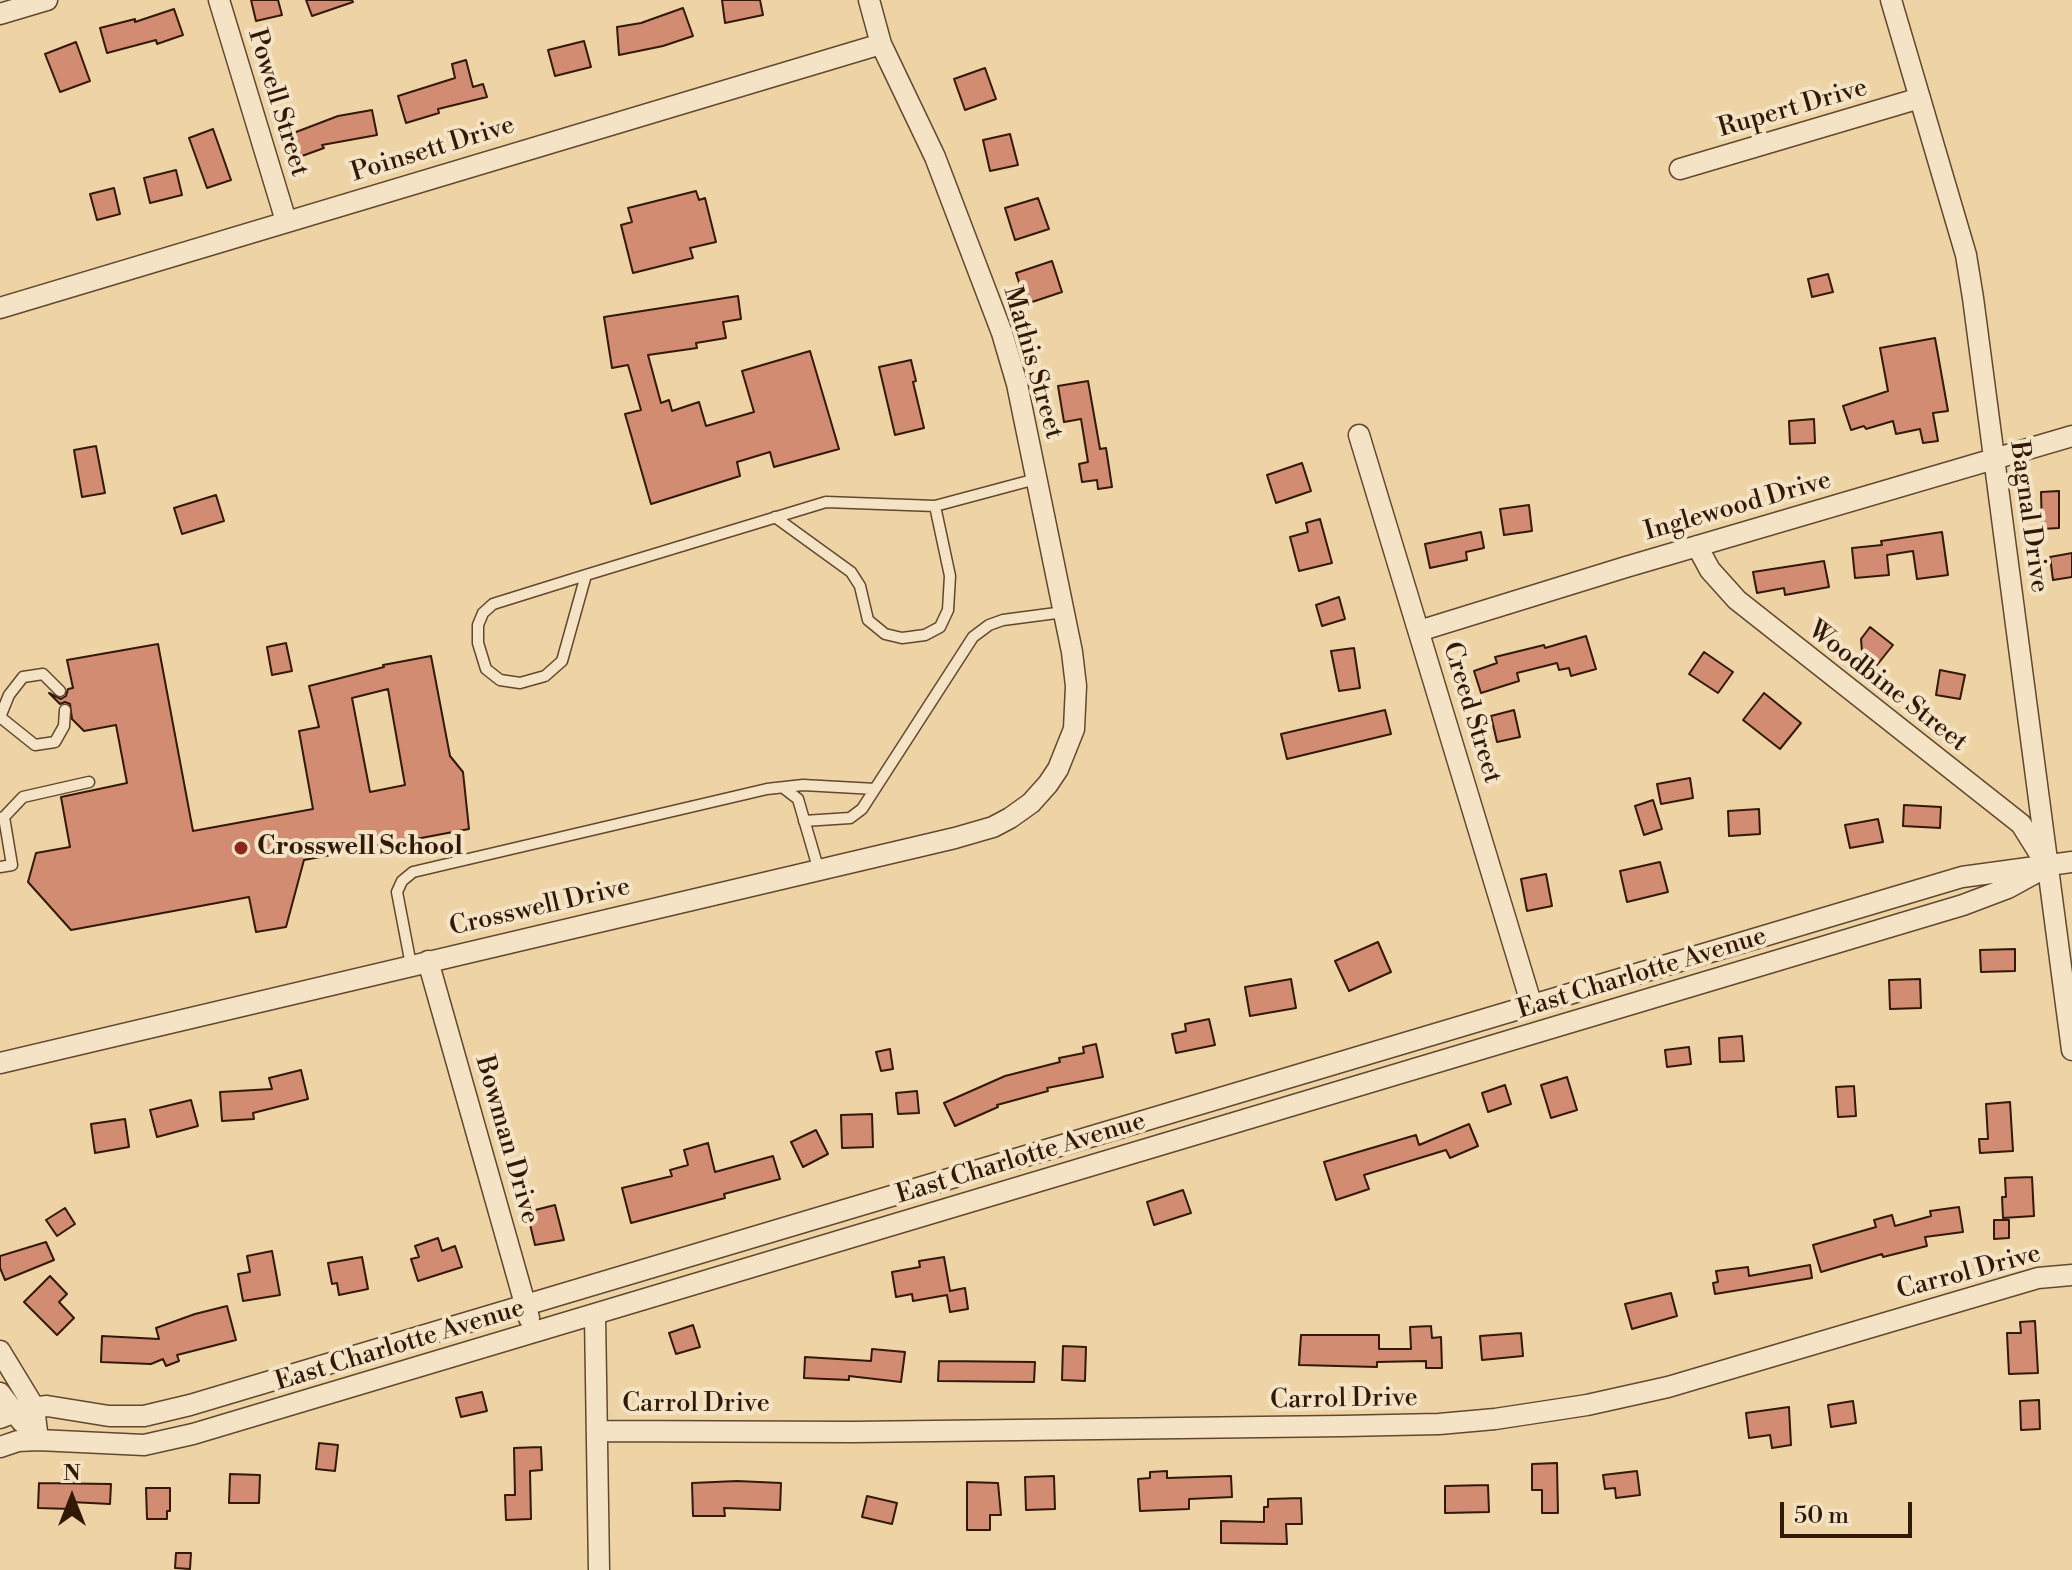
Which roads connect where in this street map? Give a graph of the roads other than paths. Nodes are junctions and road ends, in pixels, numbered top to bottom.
1 (47, 0) edge
2 (219, 0) edge
3 (869, 0) edge
4 (1891, 0) edge
5 (0, 14) edge
6 (881, 44) junction
7 (1920, 98) junction
8 (1680, 169) dead end
9 (286, 221) junction
10 (0, 308) edge
11 (1359, 435) dead end
12 (2072, 436) edge
13 (1993, 459) junction
14 (1036, 479) junction
15 (935, 506) junction
16 (775, 517) junction
17 (1697, 546) junction
18 (586, 575) junction
19 (1064, 612) junction
20 (1419, 631) junction
21 (60, 691) dead end
22 (65, 710) dead end
23 (1064, 757) joint
24 (89, 782) dead end
25 (785, 789) junction
26 (875, 789) junction
27 (2, 818) edge
28 (804, 821) junction
29 (2072, 862) edge
30 (0, 867) edge
31 (2046, 867) junction
32 (819, 871) junction
33 (420, 963) junction
34 (1532, 1006) junction
35 (2072, 1050) edge
36 (0, 1063) edge
37 (2072, 1275) edge
38 (525, 1305) junction
39 (595, 1315) junction
40 (533, 1334) junction
41 (0, 1351) edge
42 (0, 1393) edge
43 (34, 1407) junction
44 (7, 1415) edge
45 (597, 1431) junction
46 (38, 1440) junction
47 (0, 1447) edge
48 (599, 1570) edge

1 - 5 street
2 - 9 street, Powell Street
3 - 6 street, Mathis Street
4 - 7 street, Bagnal Drive
6 - 9 street, Poinsett Drive
6 - 14 street, Mathis Street
7 - 8 street, Rupert Drive
7 - 13 street, Bagnal Drive
9 - 10 street, Poinsett Drive
11 - 20 street, Creed Street
12 - 13 street, Inglewood Drive
13 - 17 street, Inglewood Drive
13 - 31 street, Bagnal Drive
14 - 15 lane
14 - 19 street, Mathis Street
15 - 16 lane
15 - 16 lane
16 - 18 lane
17 - 20 street, Inglewood Drive
17 - 31 street, Woodbine Street
18 - 18 lane
19 - 23 street, Mathis Street
19 - 26 lane
20 - 34 street, Creed Street
21 - 22 lane
23 - 32 street, Crosswell Drive
24 - 27 lane
25 - 26 lane
25 - 28 lane
25 - 33 lane
26 - 28 lane
27 - 30 lane
28 - 32 lane
29 - 31 street, East Charlotte Avenue
31 - 34 street, East Charlotte Avenue
31 - 35 street, Bagnal Drive
31 - 39 street, East Charlotte Avenue
32 - 33 street, Crosswell Drive
33 - 36 street, Crosswell Drive
33 - 38 street, Bowman Drive
34 - 38 street, East Charlotte Avenue
37 - 45 street, Carrol Drive
38 - 40 street, Bowman Drive
38 - 43 street, East Charlotte Avenue
39 - 40 street, East Charlotte Avenue
39 - 45 street
40 - 46 street, East Charlotte Avenue
41 - 43 street
42 - 44 street
43 - 44 street, East Charlotte Avenue
43 - 46 street
44 - 46 street
45 - 48 street
46 - 47 street, East Charlotte Avenue

